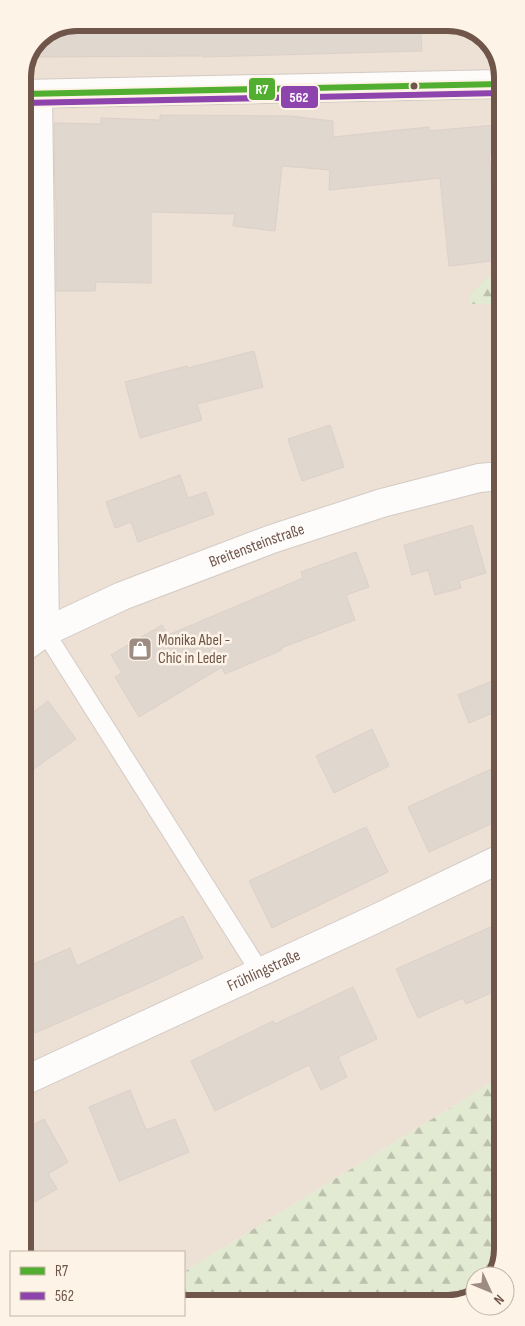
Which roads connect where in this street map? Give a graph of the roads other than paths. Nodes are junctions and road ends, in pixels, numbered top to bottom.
1 (494, 84) edge
2 (31, 94) edge
3 (31, 130) edge
4 (494, 477) edge
5 (45, 632) junction
6 (31, 643) edge
7 (494, 862) edge
8 (260, 972) junction
9 (31, 1078) edge

1 - 2 street
3 - 5 street
4 - 5 street, Breitensteinstraße
5 - 6 street, Breitensteinstraße
5 - 8 lane
7 - 8 street, Frühlingstraße
8 - 9 street, Frühlingstraße

